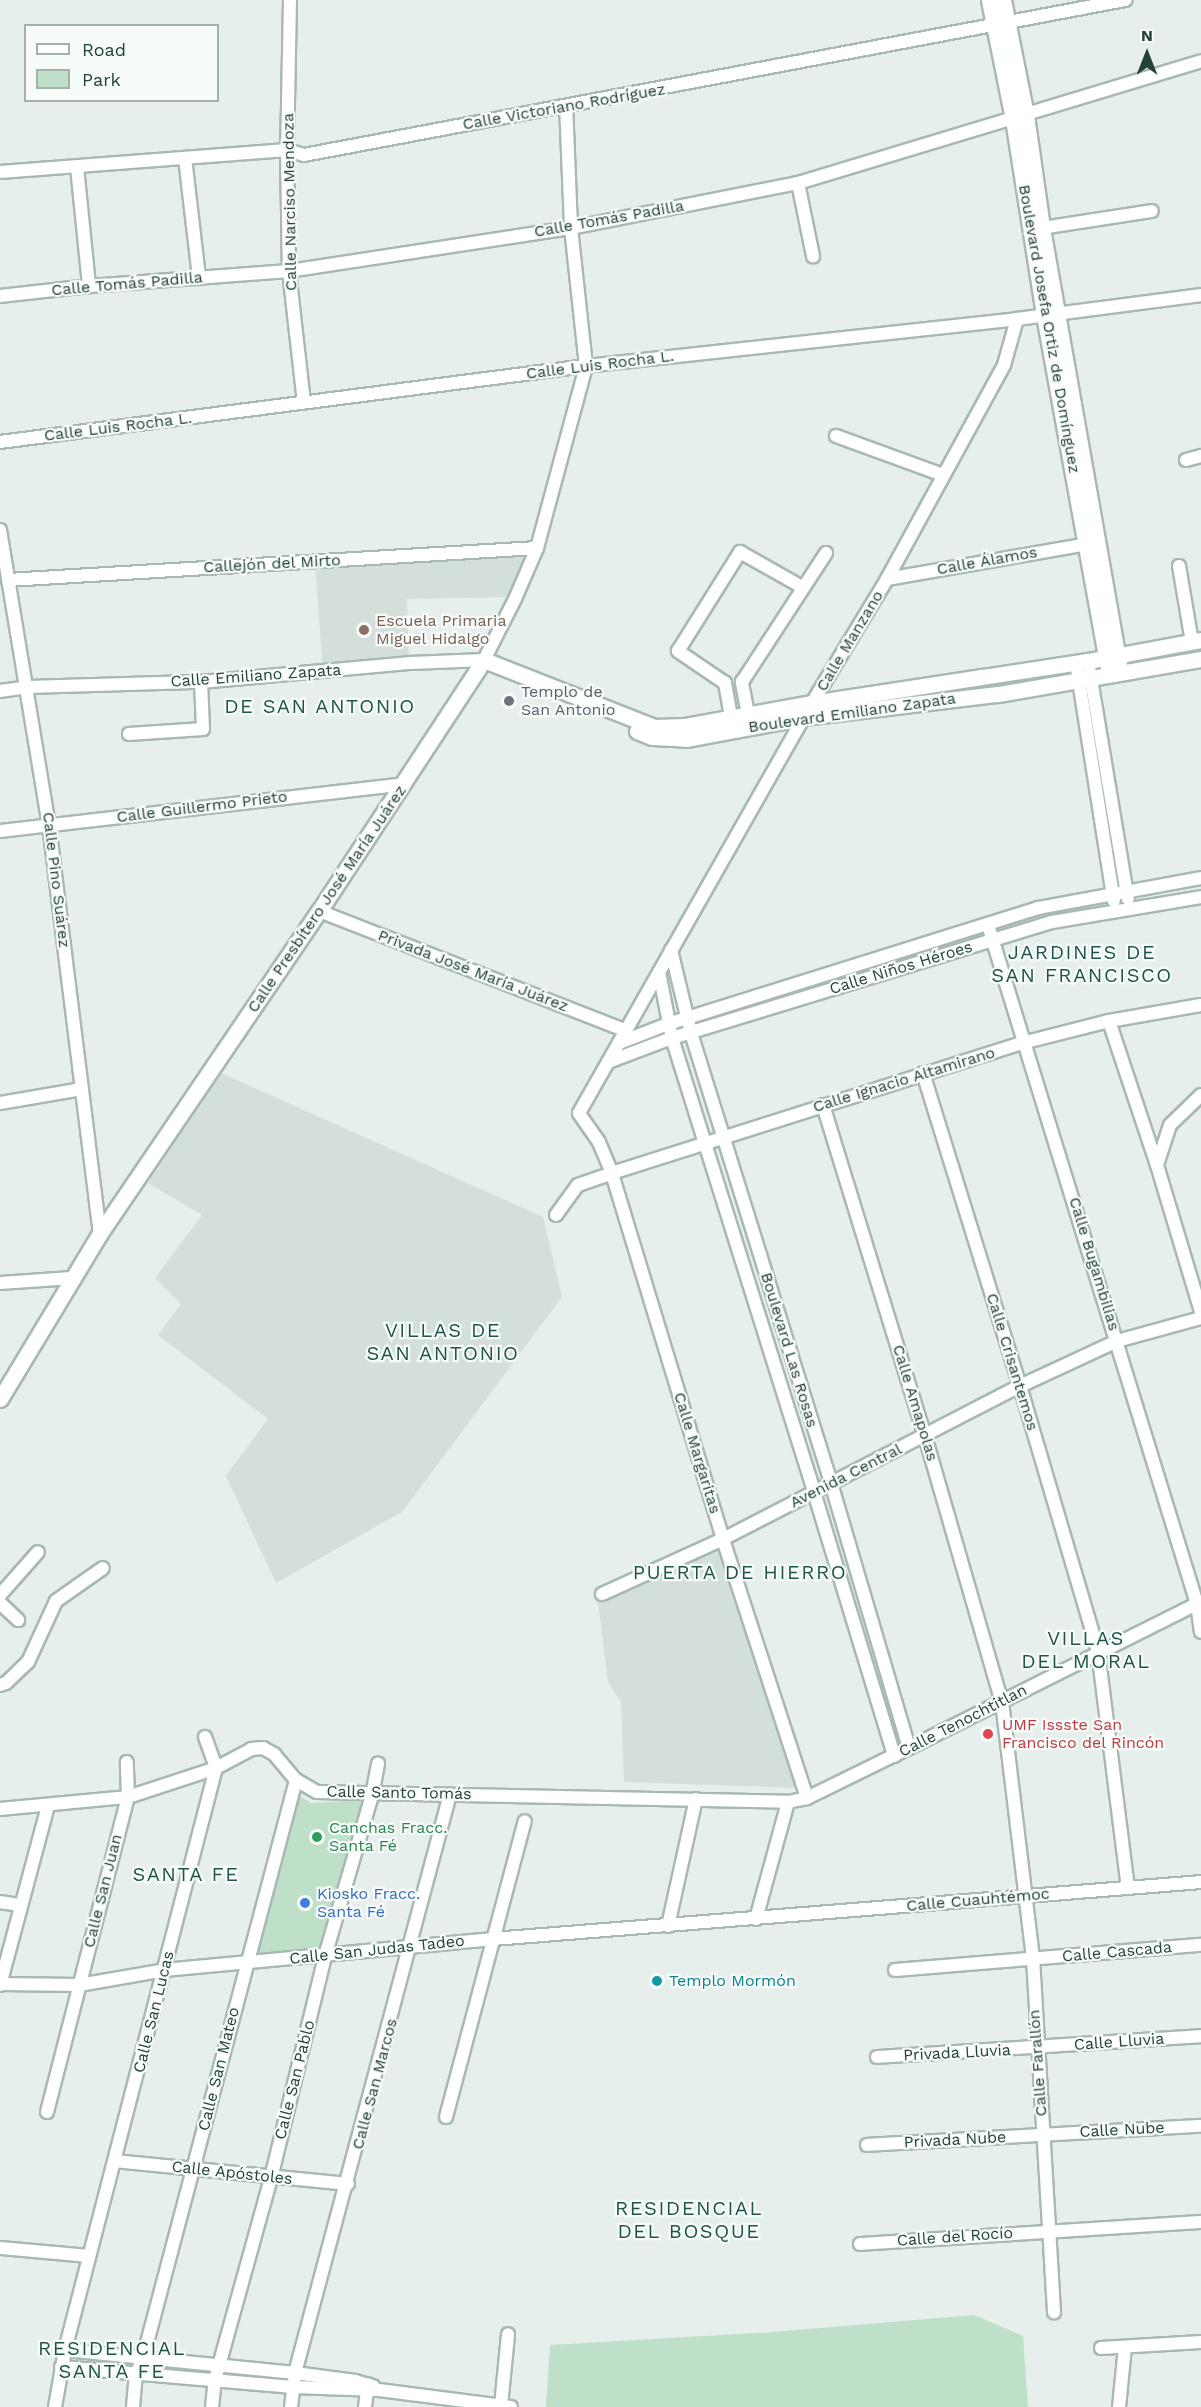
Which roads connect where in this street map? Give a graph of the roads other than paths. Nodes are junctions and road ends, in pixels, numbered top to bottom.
1 (290, 0) edge
2 (989, 0) edge
3 (1003, 0) edge
4 (1125, 0) edge
5 (1001, 24) junction
6 (1201, 61) edge
7 (566, 106) junction
8 (1019, 117) junction
9 (287, 150) junction
10 (185, 158) junction
11 (77, 167) junction
12 (0, 172) edge
13 (798, 183) junction
14 (1152, 211) dead end
15 (571, 228) junction
16 (1042, 228) junction
17 (813, 256) dead end
18 (289, 271) junction
19 (199, 278) junction
20 (89, 286) junction
21 (1201, 295) edge
22 (0, 296) edge
23 (1051, 314) junction
24 (1017, 319) junction
25 (585, 366) junction
26 (304, 402) junction
27 (836, 436) dead end
28 (0, 442) edge
29 (1201, 456) edge
30 (1186, 459) dead end
31 (943, 475) junction
32 (0, 530) edge
33 (1087, 544) junction
34 (537, 548) junction
35 (826, 554) dead end
36 (1179, 566) dead end
37 (887, 579) junction
38 (8, 580) junction
39 (802, 587) junction
40 (1196, 641) edge
41 (1112, 657) junction
42 (1201, 659) edge
43 (1082, 662) junction
44 (481, 664) junction
45 (1115, 674) junction
46 (1085, 679) junction
47 (201, 682) junction
48 (742, 682) junction
49 (725, 683) junction
50 (28, 687) junction
51 (0, 691) edge
52 (808, 710) junction
53 (748, 714) junction
54 (731, 717) junction
55 (129, 734) dead end
56 (404, 784) junction
57 (50, 825) junction
58 (0, 831) edge
59 (1201, 878) edge
60 (1127, 892) junction
61 (1113, 894) junction
62 (1201, 897) edge
63 (1130, 909) junction
64 (319, 911) junction
65 (1116, 912) junction
66 (988, 925) junction
67 (993, 939) junction
68 (671, 950) junction
69 (659, 972) junction
70 (1201, 1005) edge
71 (687, 1019) junction
72 (1109, 1021) junction
73 (669, 1024) junction
74 (626, 1031) junction
75 (691, 1033) junction
76 (672, 1038) junction
77 (1026, 1042) junction
78 (619, 1043) junction
79 (608, 1062) junction
80 (923, 1073) junction
81 (82, 1089) junction
82 (1201, 1095) edge
83 (0, 1103) edge
84 (823, 1105) junction
85 (579, 1113) joint
86 (723, 1138) junction
87 (704, 1144) junction
88 (1157, 1165) junction
89 (612, 1173) junction
90 (556, 1215) dead end
91 (100, 1233) junction
92 (72, 1278) junction
93 (0, 1283) edge
94 (1201, 1312) edge
95 (1201, 1318) edge
96 (1117, 1341) junction
97 (1020, 1386) junction
98 (0, 1400) edge
99 (926, 1436) junction
100 (831, 1484) junction
101 (814, 1492) junction
102 (723, 1539) junction
103 (38, 1552) dead end
104 (103, 1569) dead end
105 (602, 1594) dead end
106 (0, 1595) edge
107 (0, 1603) edge
108 (1199, 1603) edge
109 (18, 1620) dead end
110 (1201, 1632) edge
111 (1098, 1652) junction
112 (0, 1685) edge
113 (1002, 1702) junction
114 (206, 1737) dead end
115 (909, 1748) junction
116 (894, 1756) junction
117 (127, 1762) dead end
118 (378, 1764) dead end
119 (216, 1768) junction
120 (296, 1780) junction
121 (450, 1794) junction
122 (372, 1795) junction
123 (128, 1797) junction
124 (807, 1798) junction
125 (696, 1799) junction
126 (788, 1802) junction
127 (48, 1806) junction
128 (0, 1809) edge
129 (525, 1821) dead end
130 (1201, 1882) edge
131 (1128, 1888) junction
132 (1026, 1895) junction
133 (0, 1902) edge
134 (20, 1905) junction
135 (756, 1919) junction
136 (668, 1926) junction
137 (493, 1939) junction
138 (1201, 1945) edge
139 (411, 1947) junction
140 (325, 1956) junction
141 (1033, 1958) junction
142 (246, 1963) junction
143 (165, 1970) junction
144 (895, 1970) dead end
145 (0, 1984) edge
146 (79, 1985) junction
147 (1201, 2036) edge
148 (1037, 2048) junction
149 (877, 2057) dead end
150 (47, 2112) dead end
151 (446, 2117) dead end
152 (1201, 2126) edge
153 (1043, 2134) junction
154 (867, 2145) dead end
155 (116, 2161) junction
156 (193, 2170) junction
157 (271, 2178) junction
158 (348, 2184) junction
159 (1201, 2222) edge
160 (1050, 2231) junction
161 (860, 2244) dead end
162 (0, 2248) edge
163 (89, 2256) junction
164 (1054, 2312) dead end
165 (508, 2334) dead end
166 (1201, 2342) edge
167 (1125, 2347) junction
168 (1101, 2348) dead end
169 (65, 2350) junction
170 (143, 2358) junction
171 (220, 2365) junction
172 (61, 2367) junction
173 (295, 2373) junction
174 (136, 2375) junction
175 (215, 2380) junction
176 (293, 2387) junction
177 (371, 2388) junction
178 (55, 2407) edge
179 (133, 2407) edge
180 (212, 2407) edge
181 (291, 2407) edge
182 (365, 2407) edge
183 (506, 2407) edge
184 (1119, 2407) edge

1 - 9 street, Calle Narciso Mendoza
2 - 5 street, Boulevard Josefa Ortiz de Domínguez
3 - 5 street, Boulevard Josefa Ortiz de Domínguez
4 - 5 street, Calle Victoriano Rodríguez
5 - 7 street, Calle Victoriano Rodríguez
5 - 8 street, Boulevard Josefa Ortiz de Domínguez
6 - 8 street, Calle Tomás Padilla
7 - 9 street, Calle Victoriano Rodríguez
7 - 15 street
8 - 13 street, Calle Tomás Padilla
8 - 16 street, Boulevard Josefa Ortiz de Domínguez
8 - 23 street, Boulevard Josefa Ortiz de Domínguez
9 - 10 street, Calle Victoriano Rodríguez
9 - 18 street, Calle Narciso Mendoza
10 - 11 street, Calle Victoriano Rodríguez
10 - 19 street
11 - 12 street, Calle Victoriano Rodríguez
11 - 20 street
13 - 15 street, Calle Tomás Padilla
13 - 17 street
14 - 16 street
15 - 18 street, Calle Tomás Padilla
15 - 25 street
16 - 23 street, Boulevard Josefa Ortiz de Domínguez
18 - 19 street, Calle Tomás Padilla
18 - 26 street, Calle Narciso Mendoza
19 - 20 street, Calle Tomás Padilla
20 - 22 street, Calle Tomás Padilla
21 - 23 street, Calle Luis Rocha L.
23 - 24 street, Calle Luis Rocha L.
23 - 33 street, Boulevard Josefa Ortiz de Domínguez
23 - 41 street, Boulevard Josefa Ortiz de Domínguez
24 - 25 street, Calle Luis Rocha L.
24 - 31 street, Calle Manzano
25 - 26 street, Calle Luis Rocha L.
25 - 34 street, Calle Presbítero José María Juárez
26 - 28 street, Calle Luis Rocha L.
27 - 31 street
29 - 30 street
31 - 37 street, Calle Manzano
32 - 38 street, Calle Pino Suárez
33 - 37 street, Calle Álamos
33 - 41 street, Boulevard Josefa Ortiz de Domínguez
34 - 38 street, Callejón del Mirto
34 - 44 street, Calle Presbítero José María Juárez
35 - 39 street
36 - 40 street
37 - 52 street, Calle Manzano
38 - 50 street, Calle Pino Suárez
39 - 48 street
39 - 49 street
40 - 41 street, Boulevard Emiliano Zapata
41 - 43 street, Boulevard Emiliano Zapata
41 - 45 street
42 - 45 street, Boulevard Emiliano Zapata
43 - 46 street
43 - 52 street, Boulevard Emiliano Zapata
44 - 47 street, Calle Emiliano Zapata
44 - 52 street, Boulevard Emiliano Zapata
44 - 54 street, Boulevard Emiliano Zapata
44 - 56 street, Calle Presbítero José María Juárez
45 - 46 street, Boulevard Emiliano Zapata
46 - 52 street, Boulevard Emiliano Zapata
46 - 60 street
46 - 61 street
47 - 50 street, Calle Emiliano Zapata
47 - 55 street
48 - 49 street
48 - 53 street
49 - 54 street
50 - 51 street, Calle Emiliano Zapata
50 - 57 street, Calle Pino Suárez
52 - 53 street, Boulevard Emiliano Zapata
52 - 68 street, Calle Manzano
53 - 54 street, Boulevard Emiliano Zapata
56 - 57 street, Calle Guillermo Prieto
56 - 64 street, Calle Presbítero José María Juárez
57 - 58 street, Calle Guillermo Prieto
57 - 81 street, Calle Pino Suárez
59 - 60 street, Calle Niños Héroes
60 - 61 street, Calle Niños Héroes
60 - 63 street
61 - 65 street
61 - 66 street, Calle Niños Héroes
62 - 63 street, Calle Niños Héroes
63 - 65 street, Calle Niños Héroes
64 - 74 street, Privada José María Juárez
64 - 91 street, Calle Presbítero José María Juárez
65 - 67 street, Calle Niños Héroes
66 - 67 street, Calle Bugambilias
66 - 71 street, Calle Niños Héroes
67 - 75 street, Calle Niños Héroes
67 - 77 street, Calle Bugambilias
68 - 69 street, Calle Manzano
68 - 71 street, Boulevard Las Rosas
69 - 73 street, Boulevard Las Rosas
69 - 74 street, Calle Manzano
70 - 72 street, Calle Ignacio Altamirano
71 - 73 street, Calle Niños Héroes
71 - 75 street, Boulevard Las Rosas
72 - 77 street, Calle Ignacio Altamirano
72 - 88 street
73 - 76 street, Boulevard Las Rosas
73 - 78 street, Calle Niños Héroes
74 - 78 street, Calle Manzano
75 - 76 street, Calle Niños Héroes
75 - 86 street, Boulevard Las Rosas
76 - 79 street, Calle Niños Héroes
76 - 87 street, Boulevard Las Rosas
77 - 80 street, Calle Ignacio Altamirano
77 - 96 street, Calle Bugambilias
78 - 79 street, Calle Manzano
79 - 85 street, Calle Manzano
80 - 84 street, Calle Ignacio Altamirano
80 - 97 street, Calle Crisantemos
81 - 83 street
81 - 91 street, Calle Pino Suárez
82 - 88 street
84 - 86 street, Calle Ignacio Altamirano
84 - 99 street, Calle Amapolas
85 - 89 street, Calle Margaritas
86 - 87 street, Calle Ignacio Altamirano
86 - 100 street, Boulevard Las Rosas
87 - 89 street, Calle Ignacio Altamirano
87 - 101 street, Boulevard Las Rosas
88 - 94 street
89 - 90 street, Calle Ignacio Altamirano
89 - 102 street, Calle Margaritas
91 - 92 street, Calle Presbítero José María Juárez
92 - 93 street
92 - 98 street, Calle Presbítero José María Juárez
95 - 96 street, Avenida Central
96 - 97 street, Avenida Central
96 - 108 street, Calle Bugambilias
97 - 99 street, Avenida Central
97 - 111 street, Calle Crisantemos
99 - 100 street, Avenida Central
99 - 113 street, Calle Amapolas
100 - 101 street, Avenida Central
100 - 115 street, Boulevard Las Rosas
101 - 102 street, Avenida Central
101 - 116 street, Boulevard Las Rosas
102 - 105 street, Avenida Central
102 - 124 street, Calle Margaritas
103 - 106 street
104 - 112 street
107 - 109 street
108 - 110 street, Calle Bugambilias
108 - 111 street, Calle Tenochtitlan
111 - 113 street, Calle Tenochtitlan
111 - 131 street, Calle Crisantemos
113 - 115 street, Calle Tenochtitlan
113 - 132 street, Calle Amapolas
114 - 119 street
115 - 116 street, Calle Tenochtitlan
116 - 124 street, Calle Tenochtitlan
117 - 123 street, Calle San Juan
118 - 122 street, Calle San Pablo
119 - 120 street, Calle Santo Tomás
119 - 123 street, Calle Santo Tomás
119 - 143 street, Calle San Lucas
120 - 122 street, Calle Santo Tomás
120 - 142 street, Calle San Mateo
121 - 122 street, Calle Santo Tomás
121 - 125 street, Calle Santo Tomás
121 - 139 street, Calle San Marcos
122 - 140 street, Calle San Pablo
123 - 127 street, Calle Santo Tomás
123 - 146 street, Calle San Juan
124 - 126 street, Calle Tenochtitlan
125 - 126 street, Calle Santo Tomás
125 - 136 street
126 - 135 street
127 - 128 street, Calle Santo Tomás
127 - 134 street
129 - 137 street
130 - 131 street, Calle Cuauhtémoc
131 - 132 street, Calle Cuauhtémoc
132 - 135 street, Calle Cuauhtémoc
132 - 141 street, Calle Farallón
133 - 134 street
134 - 145 street
135 - 136 street, Calle San Judas Tadeo
136 - 137 street, Calle San Judas Tadeo
137 - 139 street, Calle San Judas Tadeo
137 - 151 street
138 - 141 street, Calle Cascada
139 - 140 street, Calle San Judas Tadeo
139 - 158 street, Calle San Marcos
140 - 142 street, Calle San Judas Tadeo
140 - 157 street, Calle San Pablo
141 - 144 street, Calle Cascada
141 - 148 street, Calle Farallón
142 - 143 street, Calle San Judas Tadeo
142 - 156 street, Calle San Mateo
143 - 146 street, Calle San Judas Tadeo
143 - 155 street, Calle San Lucas
145 - 146 street, Calle San Judas Tadeo
146 - 150 street, Calle San Juan
147 - 148 street, Calle Lluvia
148 - 149 street, Privada Lluvia
148 - 153 street, Calle Farallón
152 - 153 street, Calle Nube
153 - 154 street, Privada Nube
153 - 160 street, Calle Farallón
155 - 156 street, Calle Apóstoles
155 - 163 street, Calle San Lucas
156 - 157 street, Calle Apóstoles
156 - 170 street, Calle San Mateo
157 - 158 street, Calle Apóstoles
157 - 171 street, Calle San Pablo
158 - 173 street, Calle San Marcos
159 - 160 street, Calle del Rocío
160 - 161 street, Calle del Rocío
160 - 164 street, Calle Farallón
162 - 163 street
163 - 169 street, Calle San Lucas
165 - 183 street
166 - 167 street
167 - 168 street
167 - 184 street
169 - 170 street
169 - 172 street, Calle San Lucas
170 - 171 street
170 - 174 street, Calle San Mateo
171 - 173 street
171 - 175 street, Calle San Pablo
172 - 174 street
172 - 178 street, Calle San Lucas
173 - 176 street, Calle San Marcos
173 - 177 street
174 - 175 street
174 - 179 street, Calle San Mateo
175 - 176 street
175 - 180 street, Calle San Pablo
176 - 177 street
176 - 181 street, Calle San Marcos
177 - 182 street
177 - 183 street

